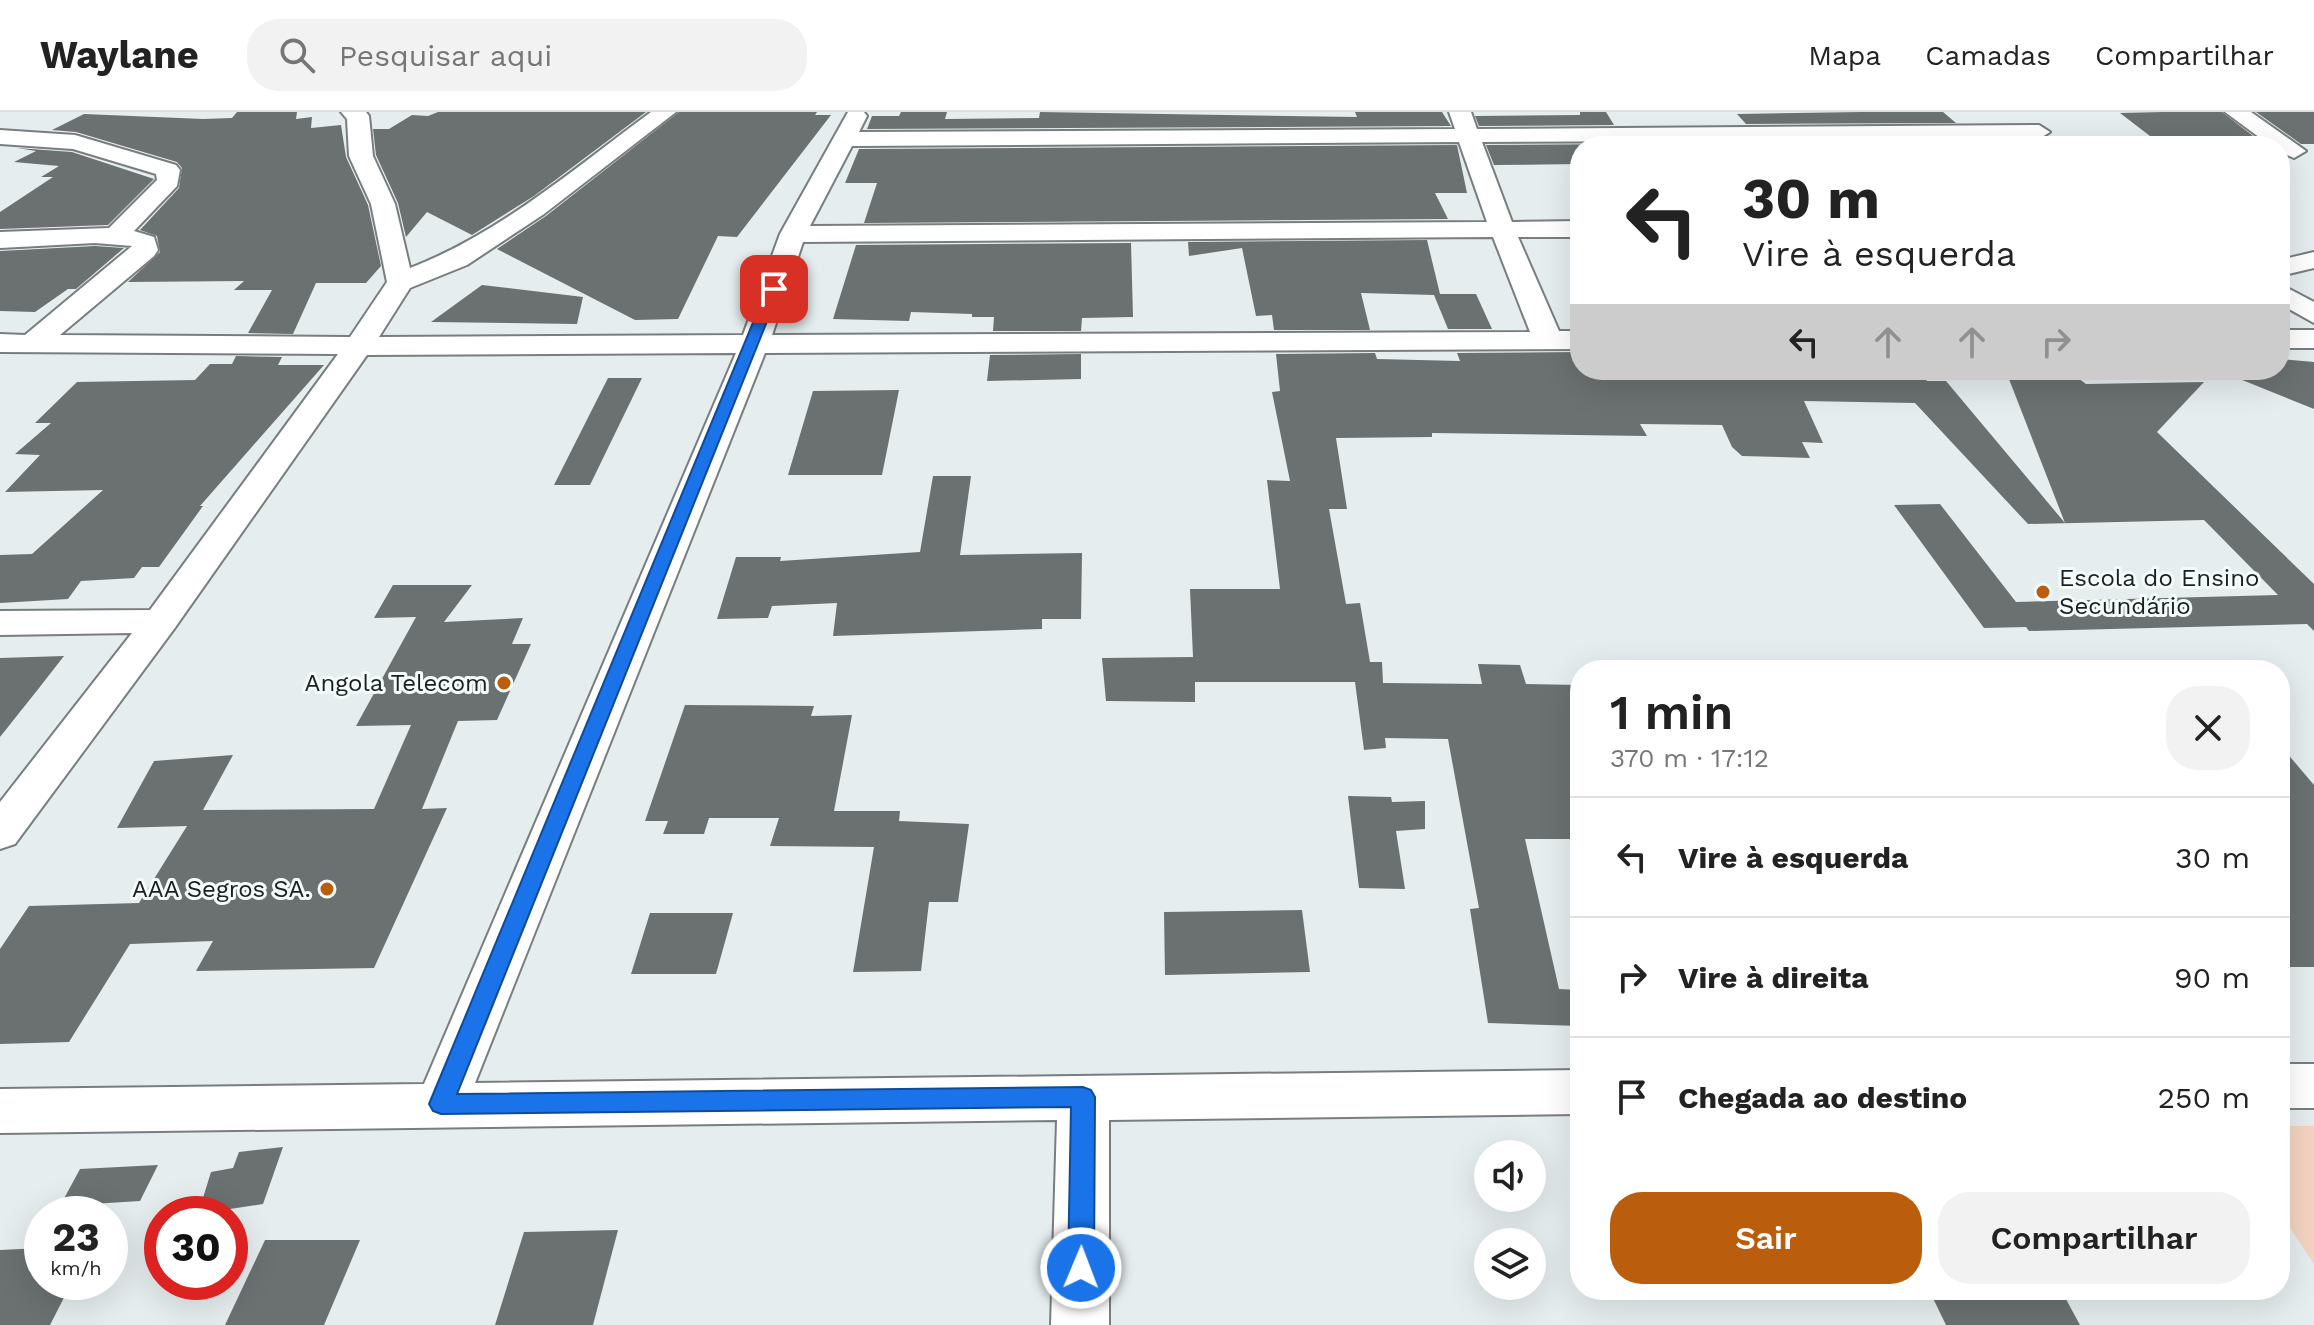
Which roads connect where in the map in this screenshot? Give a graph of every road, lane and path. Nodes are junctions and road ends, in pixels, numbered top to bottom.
1 (665, 112) edge
2 (857, 112) edge
3 (1460, 112) edge
4 (2013, 112) edge
5 (2236, 112) edge
6 (358, 113) edge
7 (3, 126) edge
8 (2039, 132) junction
9 (1570, 136) edge
10 (1581, 136) edge
11 (2045, 136) edge
12 (2272, 136) edge
13 (1466, 137) junction
14 (845, 139) junction
15 (1502, 229) junction
16 (1570, 229) edge
17 (117, 234) junction
18 (793, 234) junction
19 (0, 240) edge
20 (2314, 260) edge
21 (2290, 266) edge
22 (400, 282) junction
23 (2290, 299) edge
24 (2314, 315) edge
25 (2290, 339) edge
26 (2314, 339) edge
27 (1548, 340) junction
28 (1570, 340) edge
29 (34, 342) junction
30 (0, 343) edge
31 (754, 345) junction
32 (359, 346) junction
33 (161, 621) junction
34 (0, 623) edge
35 (0, 833) edge
36 (2290, 1086) edge
37 (2314, 1086) edge
38 (1570, 1092) edge
39 (1083, 1097) junction
40 (441, 1104) junction
41 (0, 1111) edge
42 (1080, 1325) edge

1 - 22 street
2 - 14 street
3 - 13 street
4 - 8 street
5 - 12 street
6 - 22 street
7 - 17 street
8 - 10 street
8 - 11 street
9 - 13 street
13 - 14 street
13 - 15 street
14 - 18 street
15 - 16 street
15 - 18 street
15 - 27 street
17 - 19 street
17 - 29 street
18 - 31 street
20 - 21 street
22 - 32 street
23 - 24 street
25 - 26 street
27 - 28 street
27 - 31 street
29 - 30 street
29 - 32 street
31 - 32 street
31 - 40 street
32 - 33 street
33 - 34 street
33 - 35 street
36 - 37 street
38 - 39 street
39 - 40 street
39 - 42 street
40 - 41 street

